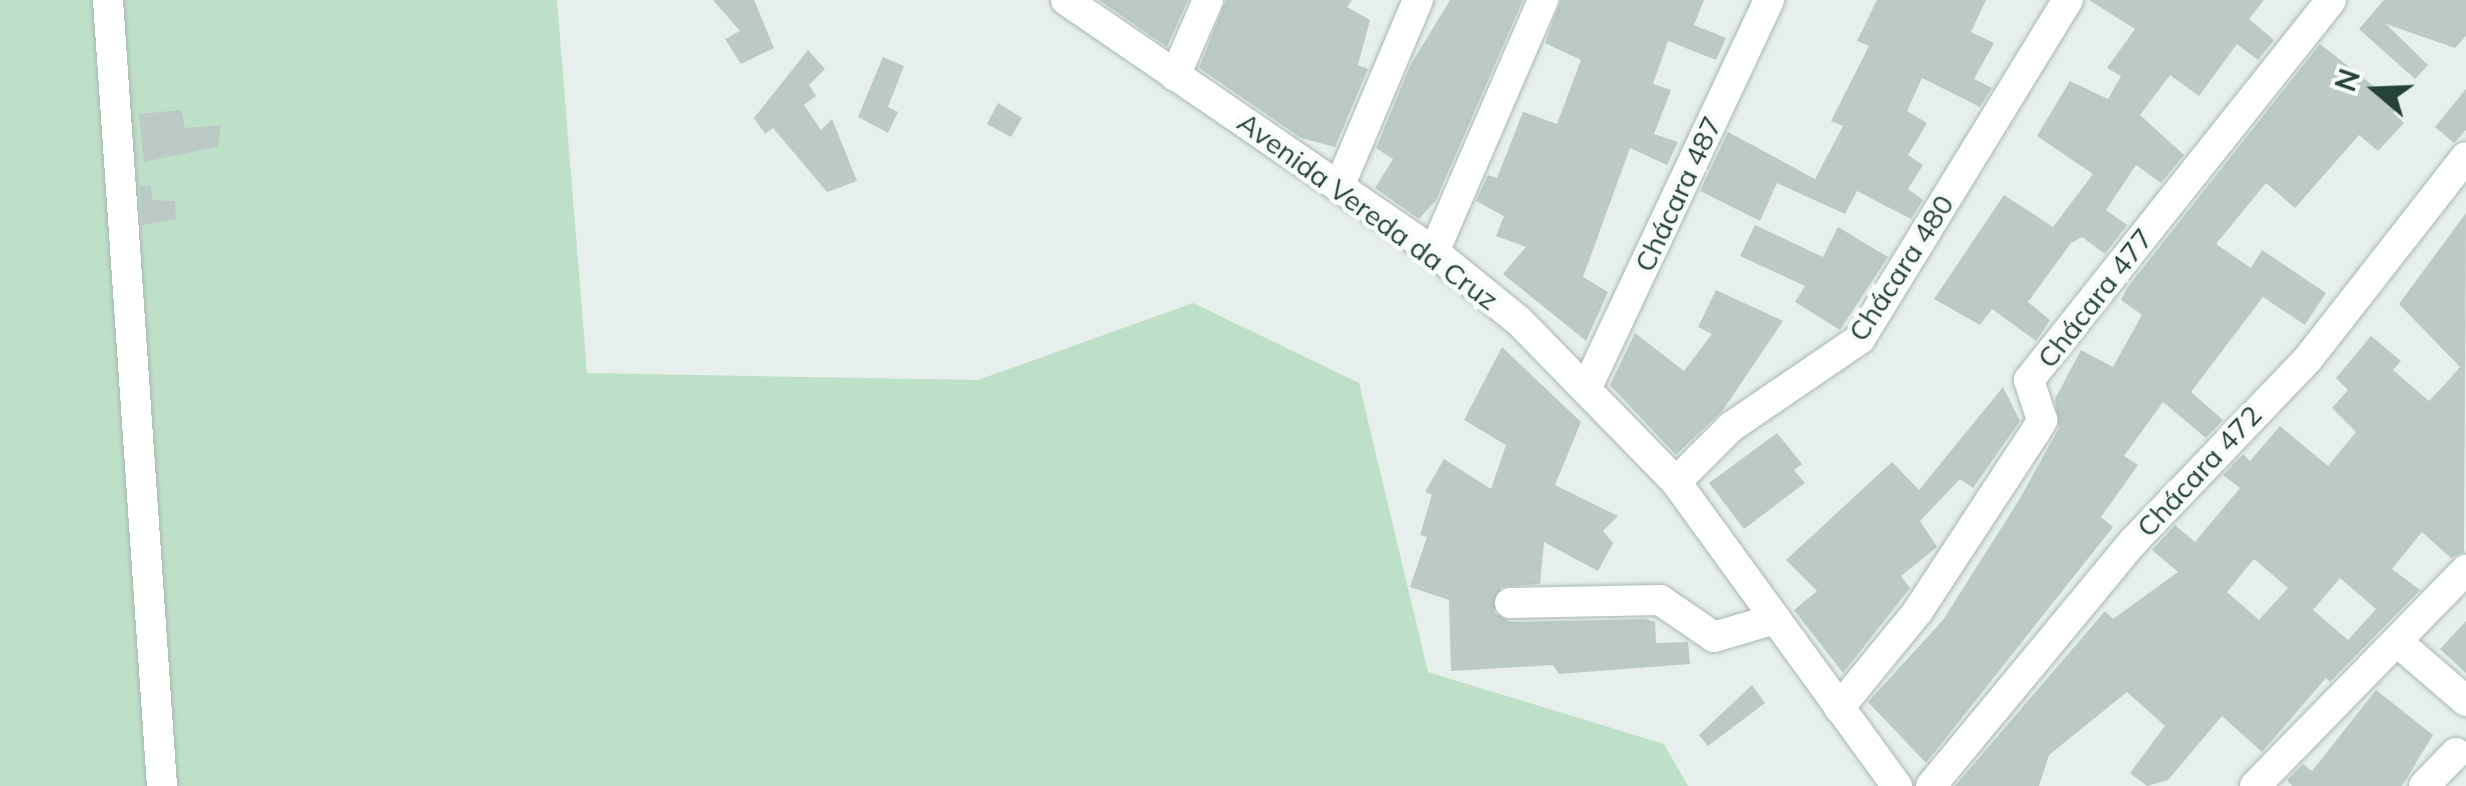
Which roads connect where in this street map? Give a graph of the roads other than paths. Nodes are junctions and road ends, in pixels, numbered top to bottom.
1 (108, 0) edge
2 (1066, 0) edge
3 (1208, 0) edge
4 (1418, 0) edge
5 (1543, 0) edge
6 (1769, 0) edge
7 (2068, 0) edge
8 (2331, 0) edge
9 (1176, 76) junction
10 (2466, 157) edge
11 (1339, 187) junction
12 (1434, 252) junction
13 (1587, 387) junction
14 (1676, 482) junction
15 (2466, 570) edge
16 (1510, 602) dead end
17 (1775, 619) junction
18 (2401, 645) junction
19 (2466, 702) edge
20 (1839, 708) junction
21 (2456, 753) dead end
22 (162, 786) edge
23 (1897, 786) edge
24 (1931, 786) edge
25 (2255, 786) edge
26 (2424, 786) edge

1 - 22 street
2 - 9 street, Avenida Vereda da Cruz
3 - 9 street
4 - 11 street
5 - 12 street
6 - 13 street, Chácara 487
7 - 14 street, Chácara 480
8 - 20 street, Chácara 477
9 - 11 street, Avenida Vereda da Cruz
10 - 24 street, Chácara 472
11 - 12 street, Avenida Vereda da Cruz
12 - 13 street, Avenida Vereda da Cruz
13 - 14 street, Avenida Vereda da Cruz
14 - 17 street, Avenida Vereda da Cruz
15 - 18 street
16 - 17 street
17 - 20 street, Avenida Vereda da Cruz
18 - 19 street
18 - 25 street
20 - 23 street, Avenida Vereda da Cruz
21 - 26 street

